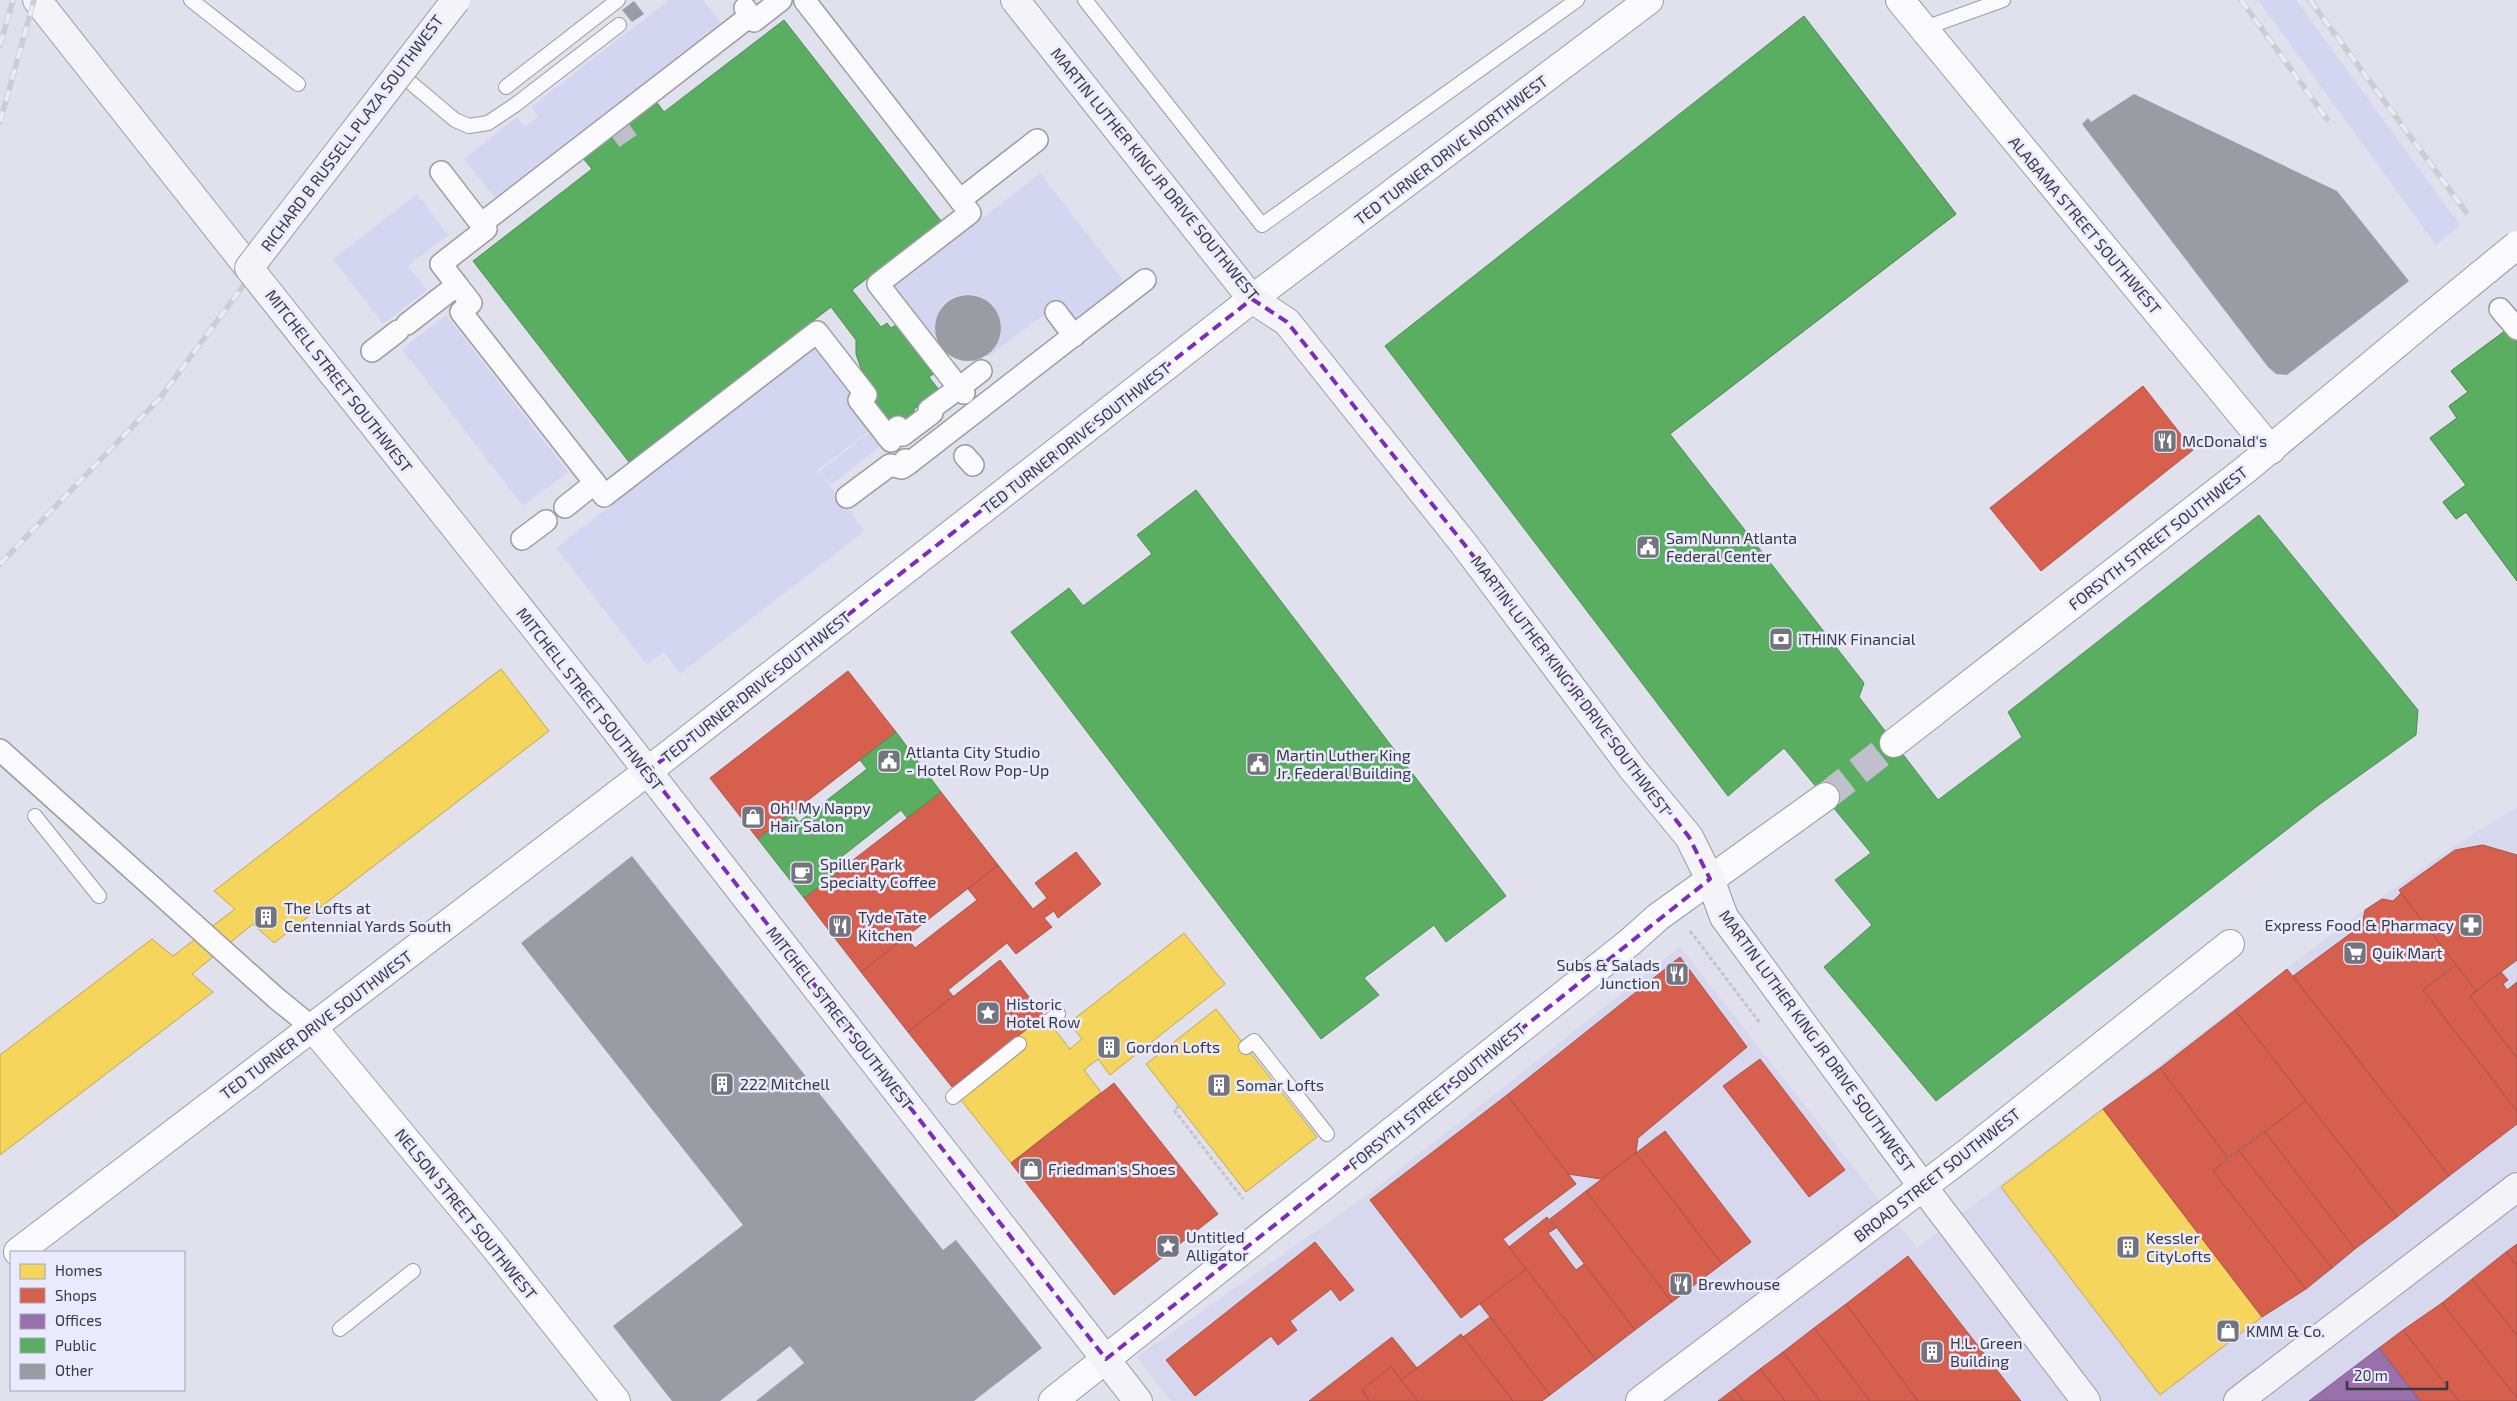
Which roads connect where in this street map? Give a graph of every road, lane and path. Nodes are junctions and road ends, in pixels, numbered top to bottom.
1 (37, 0) edge
2 (191, 0) edge
3 (456, 0) edge
4 (618, 0) edge
5 (781, 0) edge
6 (805, 0) edge
7 (1015, 0) edge
8 (1085, 0) edge
9 (1577, 0) edge
10 (1649, 0) edge
11 (1900, 0) edge
12 (2003, 0) edge
13 (619, 25) dead end
14 (1922, 29) junction
15 (398, 72) junction
16 (298, 84) dead end
17 (506, 86) dead end
18 (1037, 140) dead end
19 (441, 172) dead end
20 (960, 200) junction
21 (481, 224) junction
22 (2517, 245) edge
23 (249, 268) junction
24 (1145, 280) dead end
25 (457, 285) junction
26 (1252, 299) junction
27 (2500, 309) dead end
28 (1056, 312) dead end
29 (2517, 329) edge
30 (1074, 336) junction
31 (372, 351) dead end
32 (980, 371) dead end
33 (968, 400) junction
34 (945, 430) junction
35 (2271, 450) junction
36 (595, 483) junction
37 (848, 497) dead end
38 (565, 507) dead end
39 (546, 521) dead end
40 (522, 540) dead end
41 (1894, 743) tunnel mouth
42 (0, 750) edge
43 (648, 770) junction
44 (1825, 797) tunnel mouth
45 (35, 816) dead end
46 (1710, 880) junction
47 (99, 896) dead end
48 (2230, 944) dead end
49 (313, 1028) junction
50 (1019, 1044) dead end
51 (1246, 1047) dead end
52 (953, 1097) dead end
53 (1179, 1106) dead end
54 (1327, 1134) dead end
55 (1923, 1187) junction
56 (2517, 1187) edge
57 (1243, 1199) dead end
58 (19, 1251) edge
59 (412, 1271) dead end
60 (340, 1329) dead end
61 (1106, 1359) junction
62 (616, 1401) edge
63 (1054, 1401) edge
64 (1138, 1401) edge
65 (1640, 1401) edge
66 (2086, 1401) edge
67 (2238, 1401) edge

1 - 23 main road, MITCHELL STREET SOUTHWEST
2 - 16 lane
3 - 15 main road, RICHARD B RUSSELL PLAZA SOUTHWEST, bridge
4 - 17 lane
5 - 21 street
6 - 20 street
7 - 26 main road, MARTIN LUTHER KING JR DRIVE SOUTHWEST
8 - 9 lane
10 - 26 street, TED TURNER DRIVE NORTHWEST
11 - 14 street, ALABAMA STREET SOUTHWEST
12 - 14 lane
13 - 15 lane
14 - 35 street, ALABAMA STREET SOUTHWEST
15 - 23 main road, RICHARD B RUSSELL PLAZA SOUTHWEST, bridge
18 - 20 street
19 - 21 street
20 - 33 street
21 - 25 street
22 - 35 street, FORSYTH STREET SOUTHWEST, bridge
23 - 43 main road, MITCHELL STREET SOUTHWEST, bridge
24 - 30 street
25 - 31 street
25 - 36 street
26 - 43 street, TED TURNER DRIVE SOUTHWEST
26 - 46 main road, MARTIN LUTHER KING JR DRIVE SOUTHWEST
27 - 29 street
28 - 30 street
30 - 33 street
32 - 33 street
33 - 34 street
33 - 34 street
34 - 36 street
34 - 37 street
35 - 41 street, FORSYTH STREET SOUTHWEST
36 - 38 street
39 - 40 street
42 - 49 street
43 - 49 street, TED TURNER DRIVE SOUTHWEST
43 - 61 main road, MITCHELL STREET SOUTHWEST
44 - 46 street, FORSYTH STREET SOUTHWEST
45 - 47 lane
46 - 55 main road, MARTIN LUTHER KING JR DRIVE SOUTHWEST
46 - 61 street, FORSYTH STREET SOUTHWEST
48 - 55 street, BROAD STREET SOUTHWEST
49 - 58 street, TED TURNER DRIVE SOUTHWEST
49 - 62 street, NELSON STREET SOUTHWEST
50 - 52 lane
51 - 54 lane
53 - 57 path
55 - 65 street, BROAD STREET SOUTHWEST
55 - 66 main road, MARTIN LUTHER KING JR DRIVE SOUTHWEST
56 - 67 main road
59 - 60 lane
61 - 63 street, FORSYTH STREET SOUTHWEST
61 - 64 main road, MITCHELL STREET SOUTHWEST

